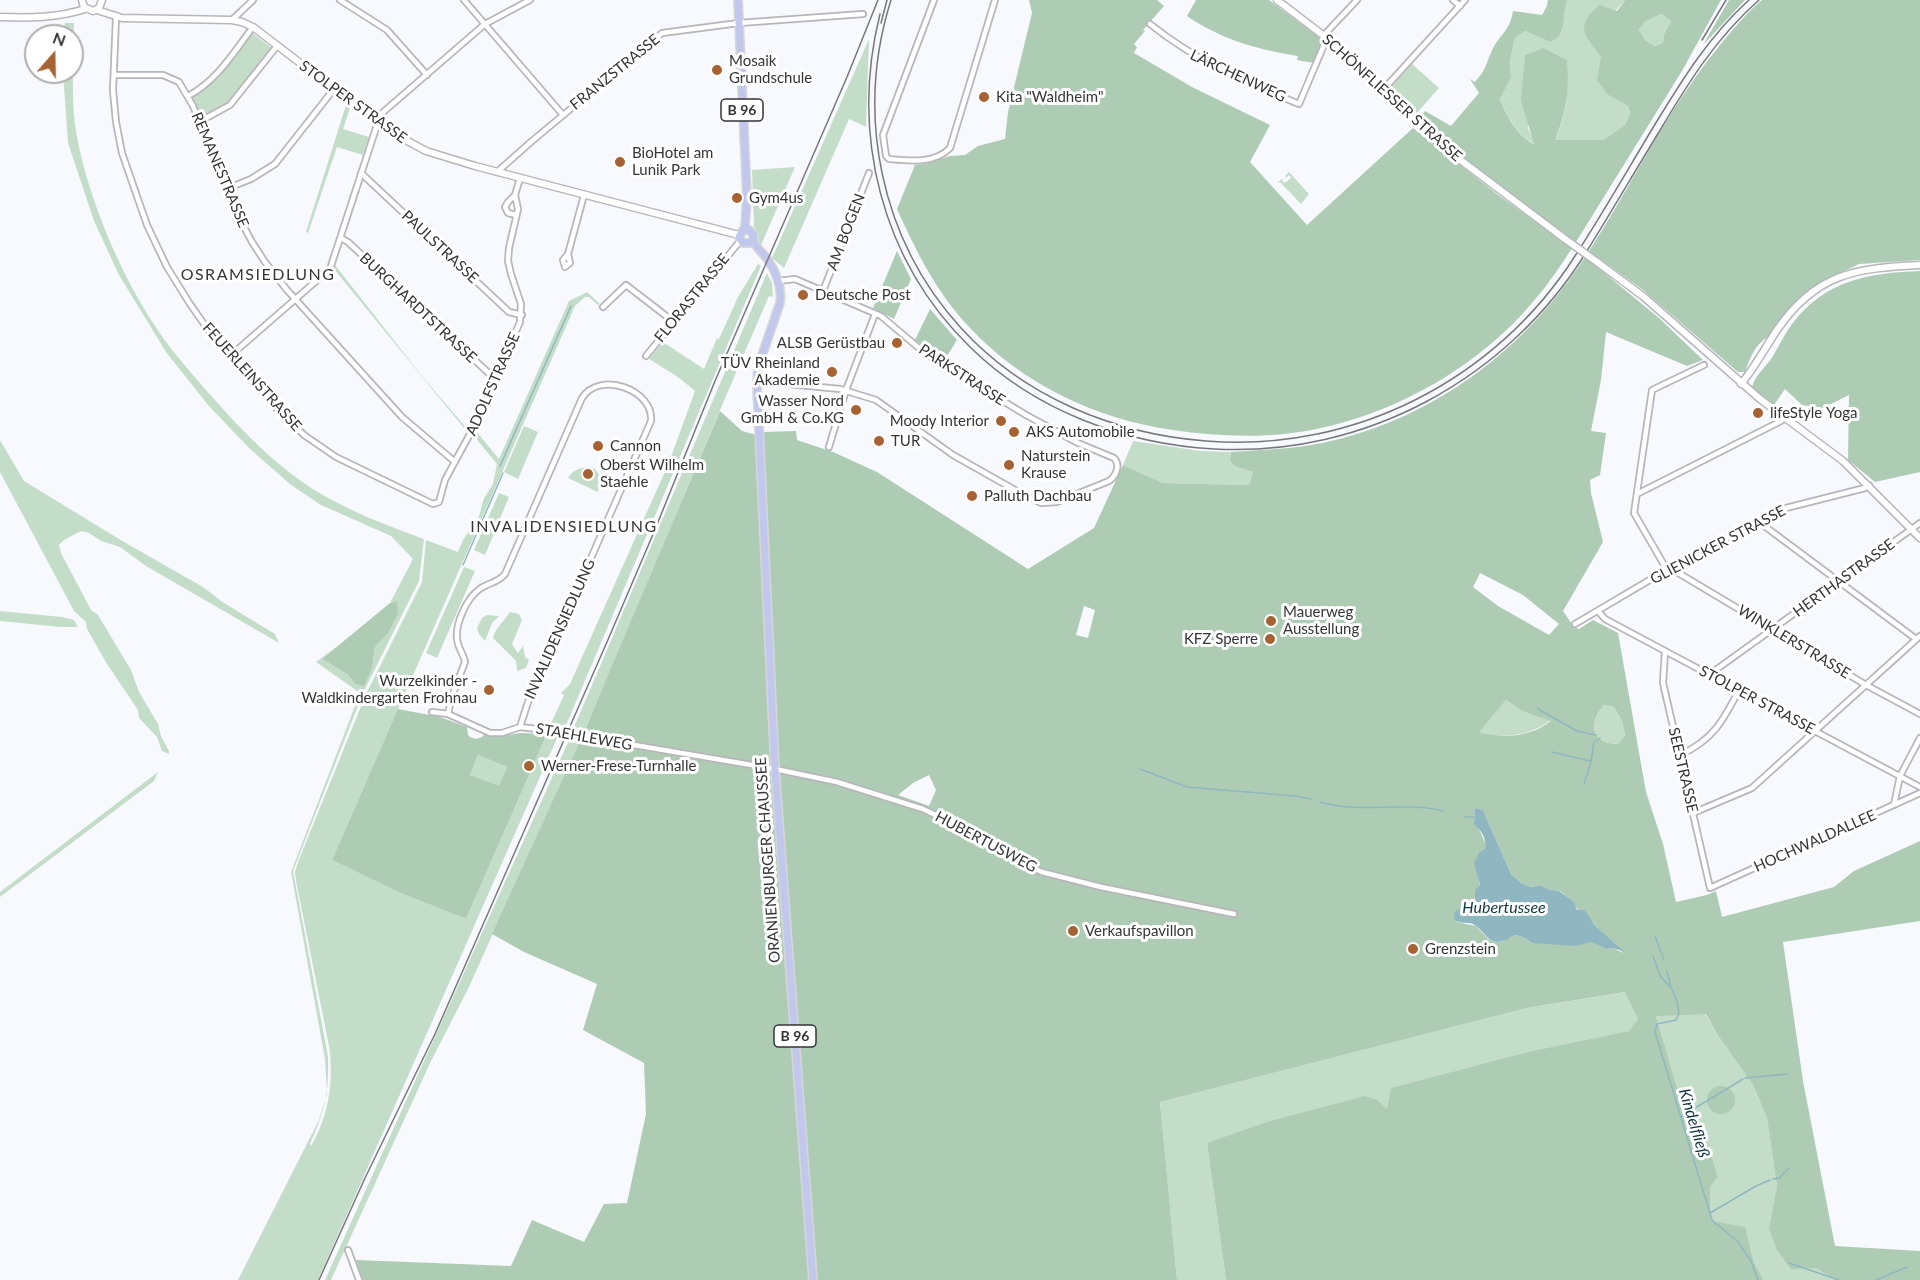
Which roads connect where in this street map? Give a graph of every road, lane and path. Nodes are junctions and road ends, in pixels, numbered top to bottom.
1 (253, 0) edge
2 (340, 0) edge
3 (464, 0) edge
4 (530, 0) edge
5 (738, 0) edge
6 (934, 0) edge
7 (995, 0) edge
8 (1277, 0) edge
9 (1357, 0) edge
10 (1453, 0) edge
11 (1465, 0) edge
12 (82, 1) edge
13 (101, 2) edge
14 (1460, 6) junction
15 (85, 9) junction
16 (97, 10) junction
17 (70, 13) junction
18 (863, 14) dead end
19 (114, 15) junction
20 (0, 17) edge
21 (232, 20) junction
22 (739, 23) junction
23 (484, 24) junction
24 (1150, 24) dead end
25 (253, 27) junction
26 (1326, 37) junction
27 (277, 46) junction
28 (114, 75) junction
29 (427, 75) junction
30 (334, 89) junction
31 (1383, 90) junction
32 (188, 96) junction
33 (563, 115) junction
34 (376, 121) junction
35 (199, 122) junction
36 (497, 172) junction
37 (361, 173) junction
38 (869, 173) dead end
39 (520, 178) junction
40 (226, 189) junction
41 (515, 195) junction
42 (584, 195) junction
43 (747, 197) junction
44 (516, 215) junction
45 (340, 238) junction
46 (744, 238) junction
47 (568, 254) dead end
48 (1920, 265) edge
49 (778, 282) junction
50 (824, 291) junction
51 (296, 299) junction
52 (603, 307) dead end
53 (875, 314) junction
54 (522, 315) junction
55 (674, 322) junction
56 (230, 356) junction
57 (646, 356) dead end
58 (1704, 365) dead end
59 (495, 379) junction
60 (757, 381) junction
61 (1741, 384) junction
62 (846, 390) junction
63 (1785, 418) junction
64 (829, 447) dead end
65 (455, 462) junction
66 (1869, 485) junction
67 (1637, 494) junction
68 (430, 502) joint
69 (1759, 522) junction
70 (1920, 523) edge
71 (1911, 530) junction
72 (1920, 538) edge
73 (1668, 569) junction
74 (1839, 582) junction
75 (1598, 611) junction
76 (1575, 624) dead end
77 (1772, 629) junction
78 (1918, 638) edge
79 (1665, 651) junction
80 (1710, 674) junction
81 (1866, 685) junction
82 (1739, 690) junction
83 (432, 712) dead end
84 (448, 714) junction
85 (1920, 714) edge
86 (520, 727) junction
87 (1815, 731) junction
88 (1920, 738) edge
89 (1680, 755) junction
90 (775, 769) junction
91 (1900, 776) junction
92 (1920, 787) edge
93 (1920, 793) edge
94 (1894, 805) junction
95 (1693, 813) junction
96 (1710, 888) joint
97 (1234, 914) dead end
98 (348, 1250) dead end
99 (359, 1280) edge
100 (813, 1280) edge

1 - 21 street
2 - 29 street
3 - 23 street
4 - 23 street
5 - 22 main road, B 96
6 - 7 street
8 - 26 main road, SCHÖNFLIESSER STRASSE
9 - 26 street
10 - 14 street
11 - 14 street
12 - 15 main road
12 - 17 main road
13 - 16 main road
13 - 19 main road
14 - 31 street
15 - 16 main road, STOLPER STRASSE
15 - 17 main road, STOLPER STRASSE
16 - 19 main road, STOLPER STRASSE
17 - 20 main road, STOLPER STRASSE
18 - 22 street, FRANZSTRASSE
19 - 21 main road, STOLPER STRASSE
19 - 28 street, FEUERLEINSTRASSE
21 - 25 main road, STOLPER STRASSE
22 - 33 street, FRANZSTRASSE
22 - 43 main road, B 96
23 - 29 street
23 - 33 street
24 - 26 street, LÄRCHENWEG
25 - 27 main road, STOLPER STRASSE
25 - 32 street
26 - 31 main road, SCHÖNFLIESSER STRASSE
27 - 30 main road, STOLPER STRASSE
27 - 35 street
28 - 32 street, REMANESTRASSE
28 - 56 street, FEUERLEINSTRASSE
29 - 34 street
30 - 34 main road, STOLPER STRASSE
30 - 40 street
31 - 61 main road, SCHÖNFLIESSER STRASSE, bridge
32 - 35 street, REMANESTRASSE
33 - 36 street, FRANZSTRASSE
34 - 36 main road, STOLPER STRASSE
34 - 37 street
35 - 40 street, REMANESTRASSE
36 - 39 main road, STOLPER STRASSE
37 - 45 street
37 - 54 street, PAULSTRASSE
38 - 50 street, AM BOGEN
39 - 41 street
39 - 42 main road, STOLPER STRASSE
40 - 51 street, REMANESTRASSE
41 - 44 street
41 - 44 street
42 - 46 main road, STOLPER STRASSE
42 - 47 street
43 - 46 main road, B 96
43 - 46 main road, B 96
44 - 54 street, ADOLFSTRASSE
45 - 51 street
45 - 59 street, BURGHARDTSTRASSE
46 - 49 main road, B 96
46 - 55 street, FLORASTRASSE
48 - 61 main road
49 - 50 street, PARKSTRASSE
49 - 60 main road, B 96
50 - 53 street, PARKSTRASSE
51 - 56 street
51 - 65 street, REMANESTRASSE
52 - 55 street
53 - 62 street
53 - 62 street, PARKSTRASSE
54 - 59 street, ADOLFSTRASSE
55 - 57 street, FLORASTRASSE
56 - 68 street, FEUERLEINSTRASSE
58 - 67 street
59 - 65 street, ADOLFSTRASSE
60 - 62 street
60 - 90 main road, ORANIENBURGER CHAUSSEE / B 96
61 - 63 main road, SCHÖNFLIESSER STRASSE
62 - 64 street
63 - 66 main road, SCHÖNFLIESSER STRASSE
63 - 67 street
65 - 68 street, ADOLFSTRASSE
66 - 69 street, GLIENICKER STRASSE
66 - 71 main road, SCHÖNFLIESSER STRASSE
67 - 73 street
69 - 73 street, GLIENICKER STRASSE
69 - 74 street
70 - 71 street, HERTHASTRASSE
71 - 72 main road, SCHÖNFLIESSER STRASSE
71 - 74 street, HERTHASTRASSE
73 - 75 street, GLIENICKER STRASSE
73 - 77 street, WINKLERSTRASSE
74 - 77 street, HERTHASTRASSE
74 - 78 street
75 - 76 street, GLIENICKER STRASSE
75 - 79 street, STOLPER STRASSE
77 - 80 street, HERTHASTRASSE
77 - 81 street, WINKLERSTRASSE
78 - 81 street
79 - 80 street, STOLPER STRASSE
79 - 89 street, SEESTRASSE
80 - 82 street, STOLPER STRASSE
81 - 85 street, WINKLERSTRASSE
81 - 87 street
82 - 87 street, STOLPER STRASSE
82 - 89 street
83 - 84 street, STAEHLEWEG
84 - 86 street, STAEHLEWEG
84 - 86 street, INVALIDENSIEDLUNG
86 - 90 street, STAEHLEWEG
87 - 91 street, STOLPER STRASSE
87 - 95 street
88 - 91 street
89 - 95 street, SEESTRASSE
90 - 97 street, HUBERTUSWEG
90 - 100 main road, ORANIENBURGER CHAUSSEE / B 96
91 - 92 street, STOLPER STRASSE
91 - 94 street
93 - 94 street, HOCHWALDALLEE
94 - 96 street, HOCHWALDALLEE
95 - 96 street, SEESTRASSE
98 - 99 street

